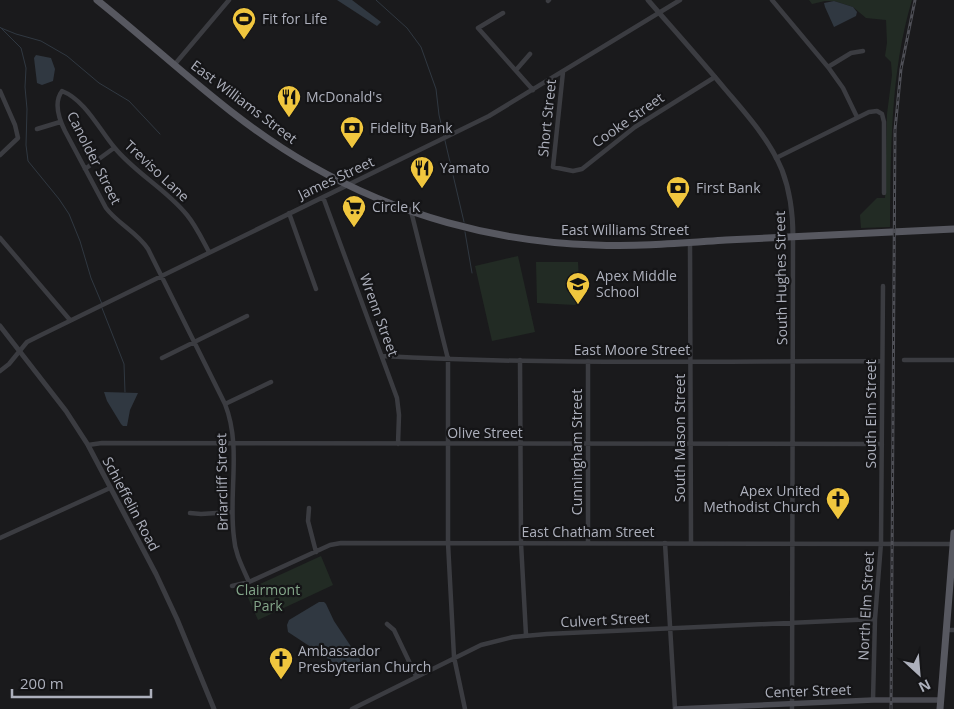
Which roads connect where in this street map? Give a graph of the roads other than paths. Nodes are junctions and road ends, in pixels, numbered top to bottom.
1 (96, 0) edge
2 (229, 0) edge
3 (648, 0) edge
4 (680, 0) edge
5 (772, 0) edge
6 (660, 12) junction
7 (503, 13) dead end
8 (863, 52) dead end
9 (530, 54) dead end
10 (175, 64) junction
11 (828, 67) junction
12 (516, 70) junction
13 (563, 72) junction
14 (715, 77) junction
15 (533, 90) junction
16 (0, 91) edge
17 (62, 91) joint
18 (857, 117) junction
19 (60, 122) junction
20 (37, 129) dead end
21 (114, 148) junction
22 (0, 155) edge
23 (776, 158) junction
24 (553, 167) joint
25 (85, 169) junction
26 (348, 186) junction
27 (884, 193) dead end
28 (323, 196) junction
29 (411, 212) junction
30 (288, 213) junction
31 (954, 229) edge
32 (793, 237) junction
33 (0, 238) edge
34 (690, 242) junction
35 (209, 252) junction
36 (162, 275) junction
37 (884, 286) dead end
38 (316, 290) dead end
39 (247, 316) dead end
40 (70, 320) junction
41 (0, 326) edge
42 (194, 342) junction
43 (20, 351) junction
44 (382, 356) junction
45 (162, 358) dead end
46 (448, 359) junction
47 (520, 360) junction
48 (904, 360) dead end
49 (954, 360) edge
50 (588, 361) junction
51 (691, 361) junction
52 (793, 361) junction
53 (882, 361) junction
54 (0, 371) edge
55 (271, 382) dead end
56 (225, 404) junction
57 (234, 443) junction
58 (398, 444) junction
59 (448, 444) junction
60 (520, 444) junction
61 (589, 444) junction
62 (691, 444) junction
63 (792, 444) junction
64 (882, 444) junction
65 (88, 445) junction
66 (110, 488) junction
67 (309, 508) dead end
68 (232, 512) junction
69 (190, 513) dead end
70 (954, 533) edge
71 (0, 538) edge
72 (588, 542) junction
73 (448, 543) junction
74 (521, 543) junction
75 (665, 543) junction
76 (691, 543) junction
77 (792, 543) junction
78 (881, 543) junction
79 (954, 544) edge
80 (316, 552) junction
81 (249, 582) junction
82 (232, 586) dead end
83 (875, 619) junction
84 (792, 623) junction
85 (387, 624) dead end
86 (670, 628) junction
87 (946, 630) junction
88 (954, 630) edge
89 (526, 635) junction
90 (454, 657) junction
91 (416, 676) junction
92 (874, 700) junction
93 (941, 700) junction
94 (792, 706) edge
95 (214, 709) edge
96 (352, 709) edge
97 (465, 709) edge
98 (676, 709) edge
99 (940, 709) edge

1 - 10 main road, East Williams Street
2 - 10 street
3 - 6 street, South Hughes Street
4 - 6 street, James Street
5 - 11 street
6 - 13 street, James Street
6 - 14 street, South Hughes Street
7 - 12 street
8 - 11 street
9 - 12 street
10 - 26 main road, East Williams Street
11 - 18 street
12 - 15 street
13 - 15 street, James Street
13 - 24 street, Short Street
14 - 23 street, South Hughes Street
14 - 24 street, Cooke Street
15 - 26 street, James Street
16 - 22 street
17 - 19 street, Canolder Street
17 - 21 street, Treviso Lane
18 - 23 street
18 - 27 street
19 - 20 street
19 - 25 street, Canolder Street
21 - 25 street
21 - 35 street, Treviso Lane
23 - 32 street, South Hughes Street
25 - 36 street, Canolder Street
26 - 28 street, James Street
26 - 29 main road, East Williams Street
28 - 30 street, James Street
28 - 44 street, Wrenn Street
29 - 34 main road, East Williams Street
29 - 46 street
30 - 35 street, James Street
30 - 38 street
31 - 32 main road, East Williams Street
32 - 34 main road, East Williams Street
32 - 52 street, South Hughes Street
33 - 40 street
34 - 51 street, South Mason Street
35 - 36 street, James Street
36 - 40 street, James Street
36 - 42 street, Briarcliff Street
37 - 53 street, South Elm Street
39 - 42 street
40 - 43 street, James Street
41 - 43 street, Schieffelin Road
42 - 45 street
42 - 56 street, Briarcliff Street
43 - 54 street, James Street
43 - 65 street, Schieffelin Road
44 - 46 street, East Moore Street
44 - 58 street, Wrenn Street
46 - 47 street, East Moore Street
46 - 59 street
47 - 50 street, East Moore Street
47 - 60 street
48 - 49 street
50 - 51 street, East Moore Street
50 - 61 street, Cunningham Street
51 - 52 street, East Moore Street
51 - 62 street, South Mason Street
52 - 53 street, East Moore Street
52 - 63 street, South Hughes Street
53 - 64 street, South Elm Street
55 - 56 street
56 - 57 street, Briarcliff Street
57 - 58 street, Olive Street
57 - 65 street, Olive Street
57 - 68 street, Briarcliff Street
58 - 59 street, Olive Street
59 - 60 street, Olive Street
59 - 73 street
60 - 61 street, Olive Street
60 - 74 street
61 - 62 street, Olive Street
61 - 72 street, Cunningham Street
62 - 63 street, Olive Street
62 - 76 street, South Mason Street
63 - 64 street, Olive Street
63 - 77 street, South Hughes Street
64 - 78 street, South Elm Street
65 - 66 street, Schieffelin Road
66 - 71 street
66 - 95 street, Schieffelin Road
67 - 80 street
68 - 69 street
68 - 81 street, Briarcliff Street
70 - 79 main road
72 - 74 street, East Chatham Street
72 - 75 street, East Chatham Street
73 - 74 street, East Chatham Street
73 - 80 street, East Chatham Street
73 - 90 street
74 - 89 street
75 - 76 street, East Chatham Street
75 - 86 street
76 - 77 street, East Chatham Street
77 - 78 street, East Chatham Street
77 - 84 street, South Hughes Street
78 - 79 street, East Chatham Street
78 - 83 street, North Elm Street
79 - 87 main road
80 - 81 street, East Chatham Street
81 - 82 street, East Chatham Street
83 - 84 street, Culvert Street
83 - 92 street, North Elm Street
84 - 86 street, Culvert Street
84 - 94 street, South Hughes Street
85 - 91 street
86 - 89 street, Culvert Street
86 - 98 street
87 - 88 street
87 - 93 main road
89 - 90 street, Culvert Street
90 - 91 street, Culvert Street
90 - 97 street
91 - 96 street, Culvert Street
92 - 93 main road, Center Street
92 - 94 main road, Center Street
93 - 99 main road
94 - 98 main road, Center Street

